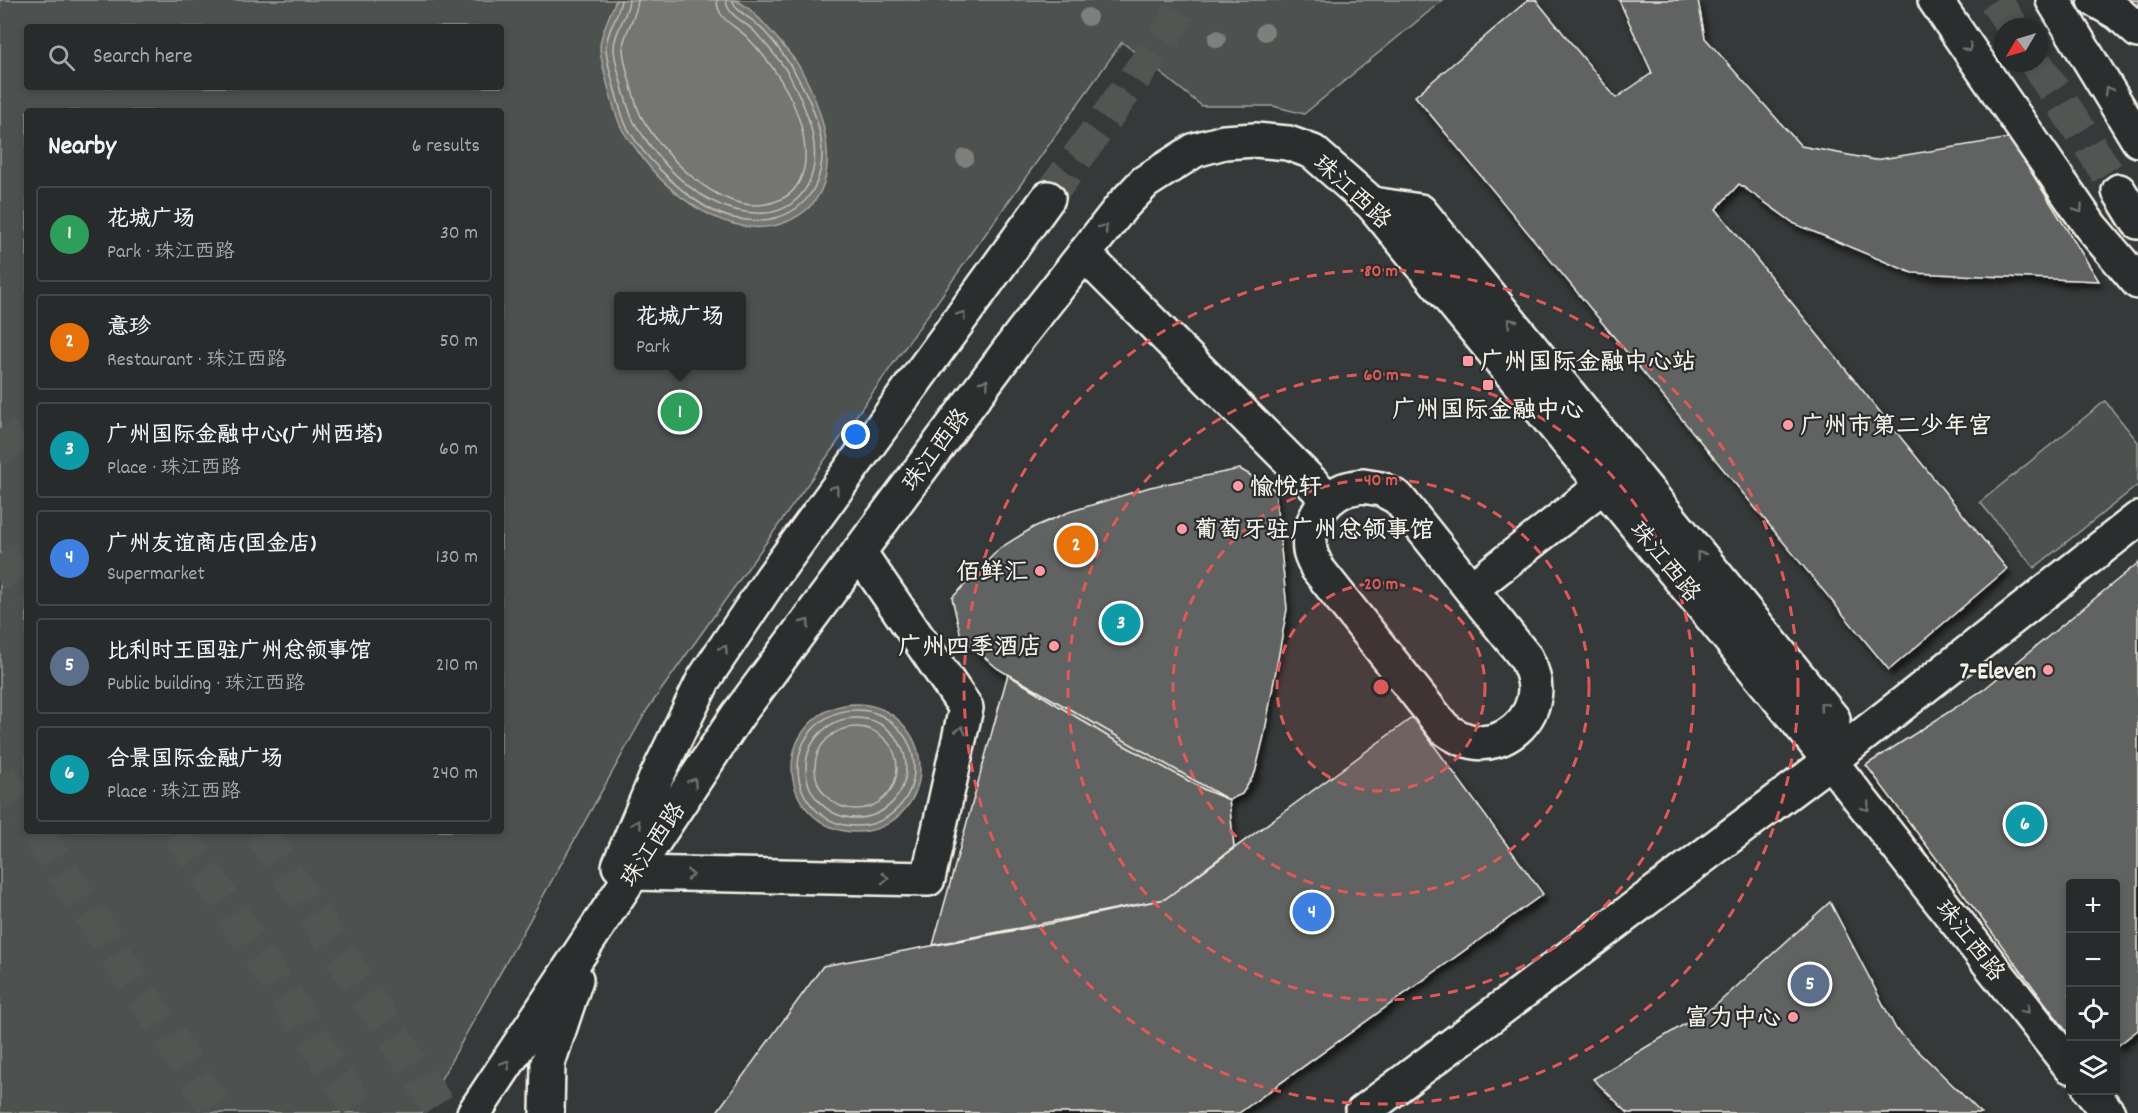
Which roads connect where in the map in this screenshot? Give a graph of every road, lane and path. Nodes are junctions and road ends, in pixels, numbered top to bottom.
1 (1935, 0) edge
2 (2053, 0) edge
3 (2095, 0) edge
4 (2138, 31) edge
5 (2138, 140) edge
6 (2119, 191) tunnel mouth
7 (1048, 198) tunnel mouth
8 (1372, 204) junction
9 (2138, 222) edge
10 (1084, 254) junction
11 (2138, 282) edge
12 (1604, 485) junction
13 (1329, 500) junction
14 (2138, 519) edge
15 (859, 552) junction
16 (1471, 589) junction
17 (1830, 761) junction
18 (632, 873) junction
19 (590, 936) junction
20 (2066, 1061) edge
21 (2094, 1095) edge
22 (474, 1113) edge
23 (547, 1113) edge
24 (1362, 1113) edge
25 (2108, 1113) edge

1 -> 11 main road
5 -> 2 main road
3 - 4 main road
6 - 9 main road
19 -> 7 main road
10 -> 8 main road, 珠江西路
8 - 12 main road, 珠江西路
17 -> 8 main road
10 - 13 main road
15 -> 10 main road, 珠江西路
12 - 16 main road
12 - 17 main road, 珠江西路
13 - 16 main road
13 - 16 main road
14 - 17 main road
18 -> 15 main road, 珠江西路
18 -> 15 main road
17 -> 20 main road, 珠江西路
17 - 24 main road
18 - 19 main road, 珠江西路
22 -> 19 main road, 珠江西路
19 - 23 main road
21 - 25 main road

